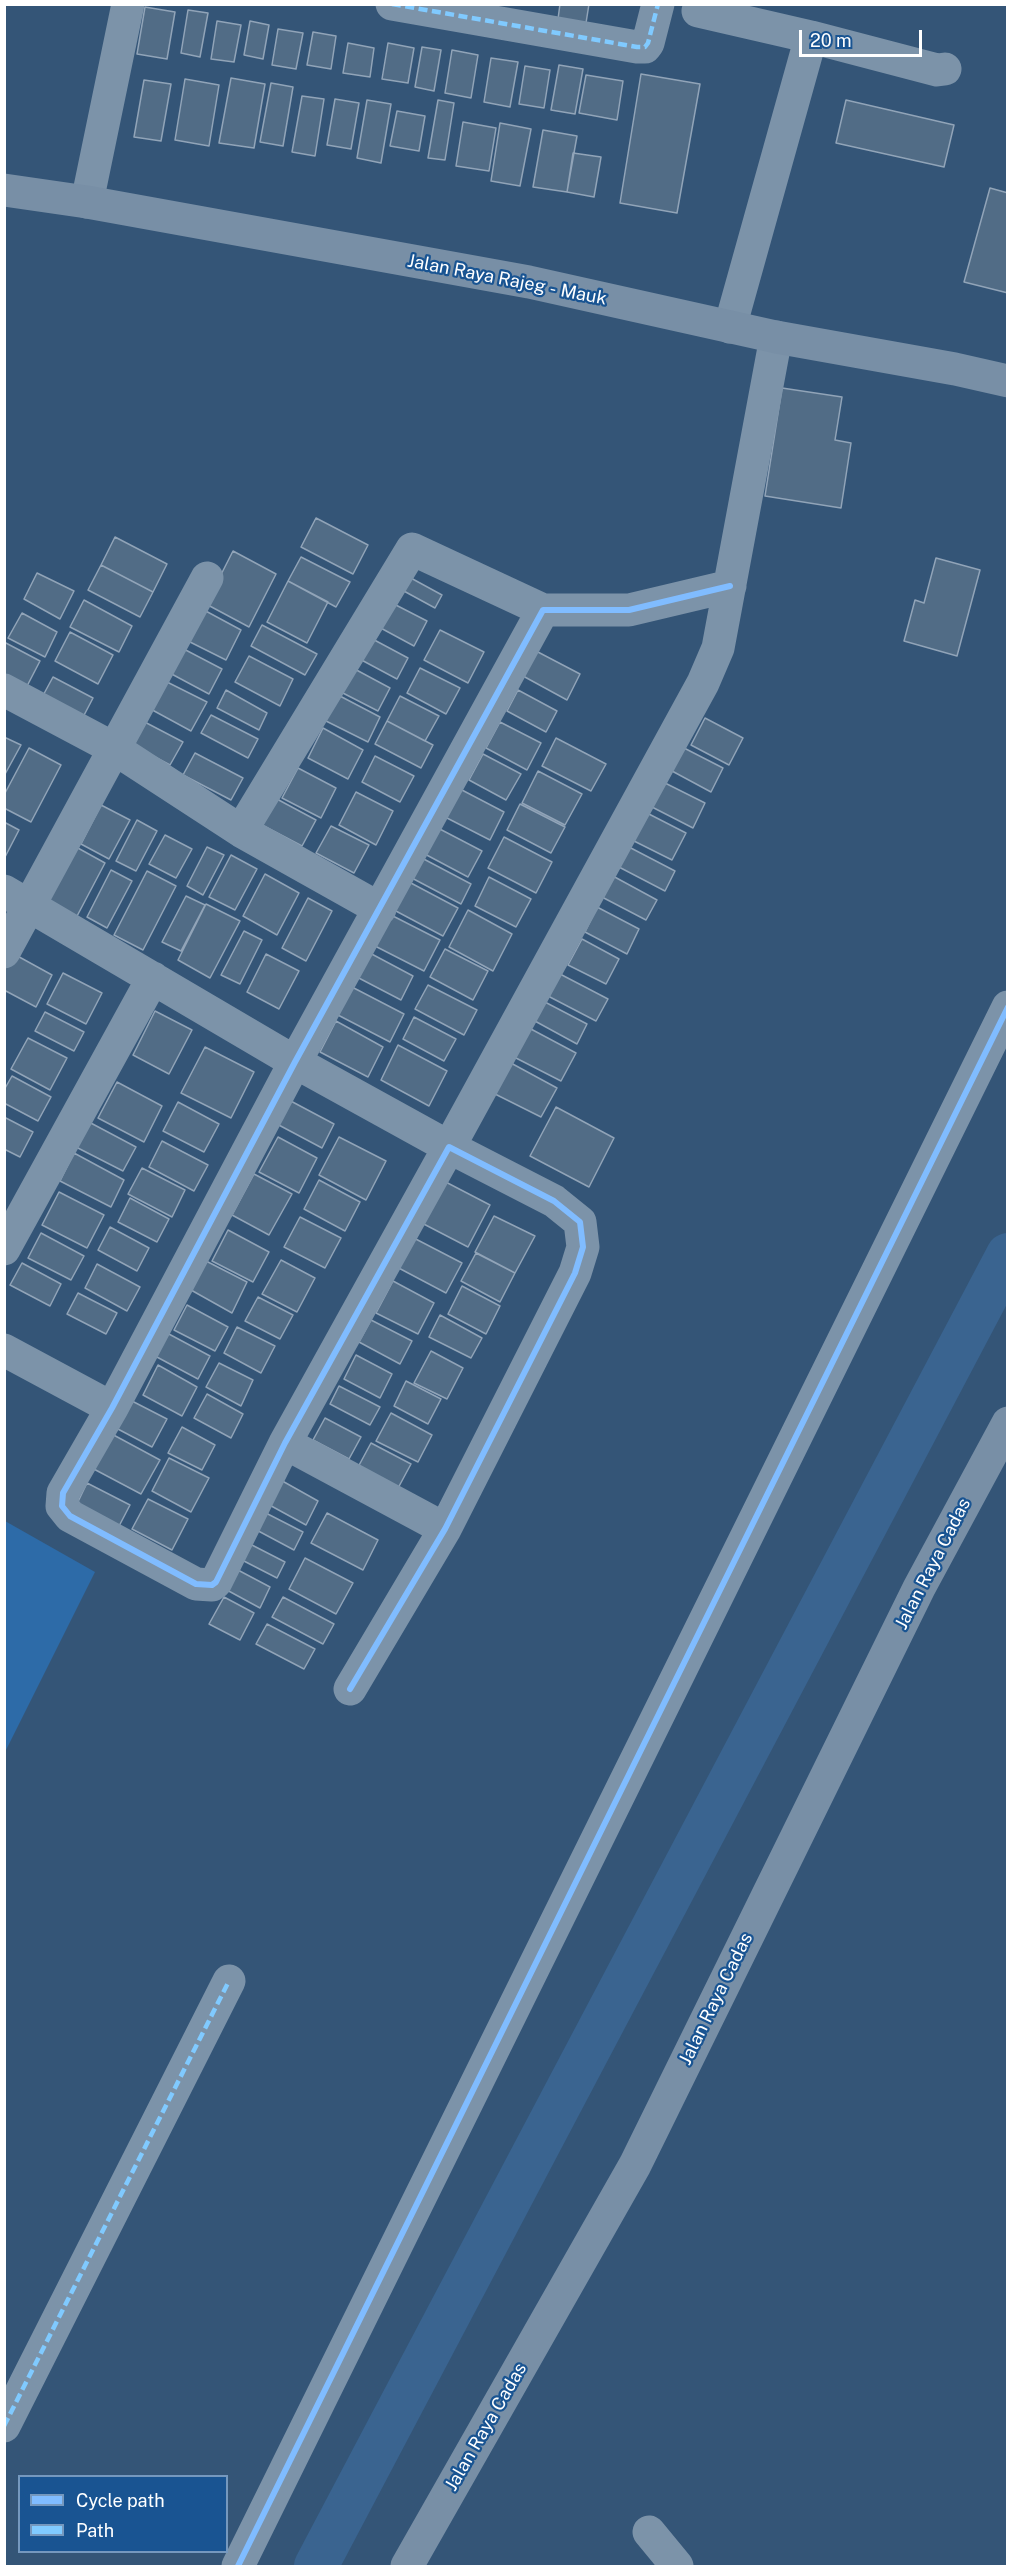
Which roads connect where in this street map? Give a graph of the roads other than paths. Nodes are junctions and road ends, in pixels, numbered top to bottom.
1 (128, 4) edge
2 (392, 4) edge
3 (658, 4) edge
4 (698, 11) dead end
5 (811, 38) junction
6 (945, 69) dead end
7 (4, 190) edge
8 (87, 202) junction
9 (730, 327) junction
10 (776, 337) junction
11 (1008, 381) edge
12 (207, 578) dead end
13 (730, 586) junction
14 (543, 610) junction
15 (4, 690) edge
16 (115, 749) junction
17 (241, 831) junction
18 (17, 898) edge
19 (380, 909) junction
20 (4, 952) edge
21 (153, 978) junction
22 (1008, 1007) edge
23 (295, 1062) junction
24 (448, 1148) junction
25 (4, 1249) edge
26 (4, 1350) edge
27 (112, 1408) junction
28 (1008, 1422) edge
29 (285, 1443) junction
30 (445, 1529) junction
31 (350, 1689) dead end
32 (230, 1981) dead end
33 (4, 2426) edge
34 (649, 2532) dead end
35 (238, 2566) edge
36 (408, 2566) edge
37 (677, 2566) edge

1 - 8 street
2 - 3 street
4 - 5 street
5 - 6 street
5 - 9 street
7 - 8 street, Jalan Raya Rajeg - Mauk
8 - 9 street, Jalan Raya Rajeg - Mauk
9 - 10 street, Jalan Raya Rajeg - Mauk
10 - 11 street, Jalan Raya Rajeg - Mauk
10 - 13 street
12 - 16 street
13 - 14 street
13 - 24 street
14 - 17 street
14 - 19 street
15 - 16 street
16 - 17 street
16 - 18 street
17 - 19 street
18 - 20 street
18 - 21 street
19 - 23 street
21 - 23 street
21 - 25 street
22 - 35 street
23 - 24 street
23 - 27 street
24 - 29 street
24 - 30 street
26 - 27 street
27 - 29 street
28 - 36 street, Jalan Raya Cadas
29 - 30 street
30 - 31 street
32 - 33 street
34 - 37 street

